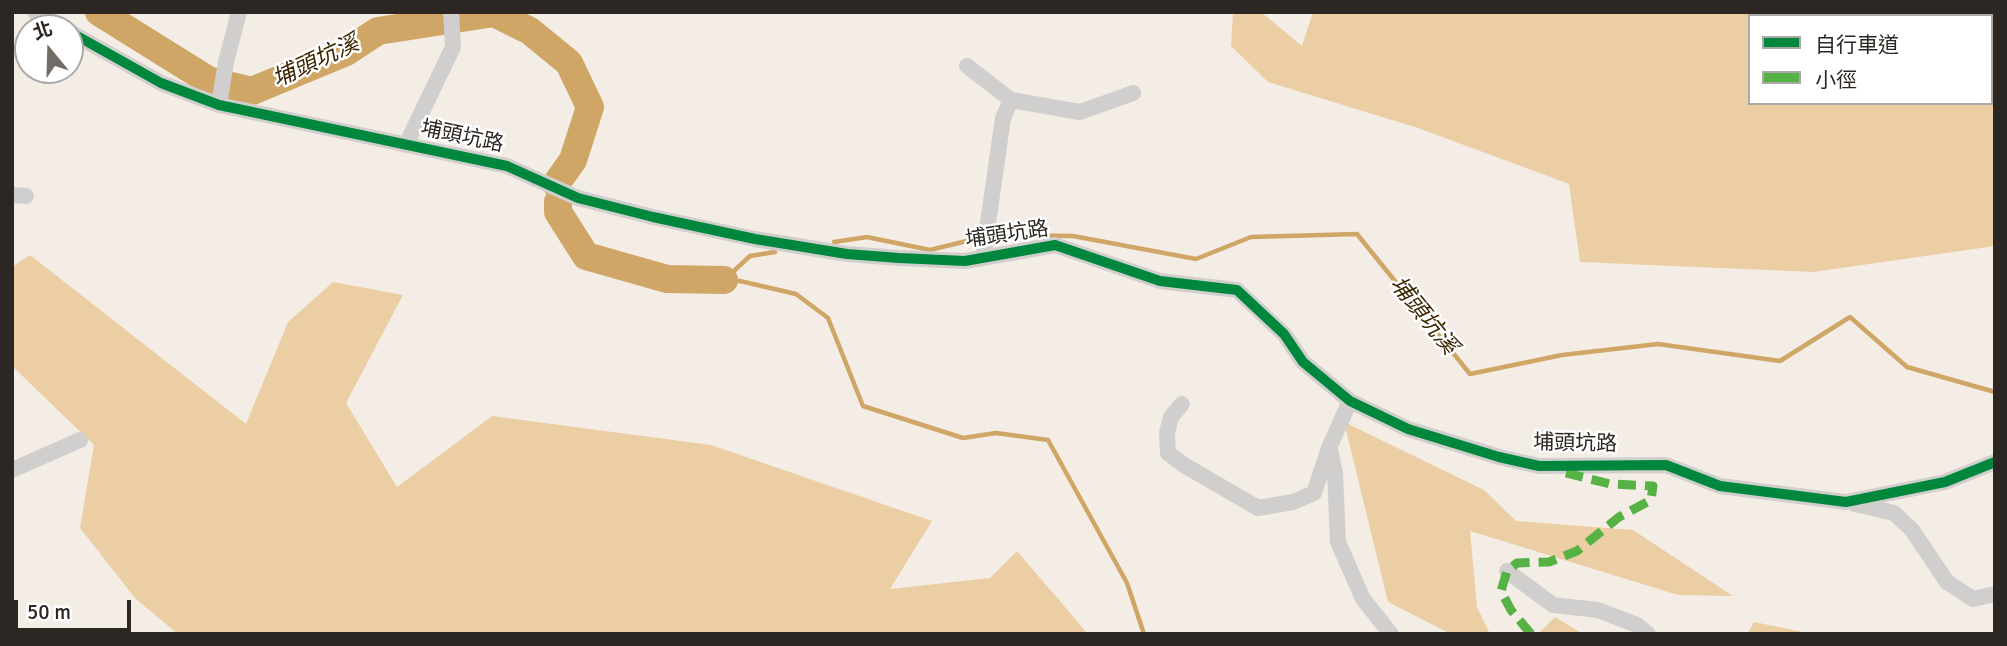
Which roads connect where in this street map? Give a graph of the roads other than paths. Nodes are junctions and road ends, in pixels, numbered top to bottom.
1 (239, 12) edge
2 (451, 12) edge
3 (84, 40) edge
4 (967, 66) dead end
5 (1133, 93) dead end
6 (1011, 100) junction
7 (219, 105) junction
8 (406, 145) junction
9 (983, 253) junction
10 (1350, 401) junction
11 (1182, 404) dead end
12 (80, 440) dead end
13 (1329, 448) junction
14 (1995, 462) edge
15 (12, 470) edge
16 (1846, 502) junction
17 (1507, 571) dead end
18 (1995, 594) edge
19 (1391, 634) edge
20 (1648, 634) edge

1 - 7 street
2 - 8 street
3 - 7 street, 埔頭坑路
4 - 6 street
5 - 6 street
6 - 9 street
7 - 8 street, 埔頭坑路
8 - 9 street, 埔頭坑路
9 - 10 street, 埔頭坑路
10 - 13 street
10 - 16 street, 埔頭坑路
11 - 13 street
12 - 15 street
13 - 19 street
14 - 16 street, 埔頭坑路
16 - 18 street
17 - 20 street

